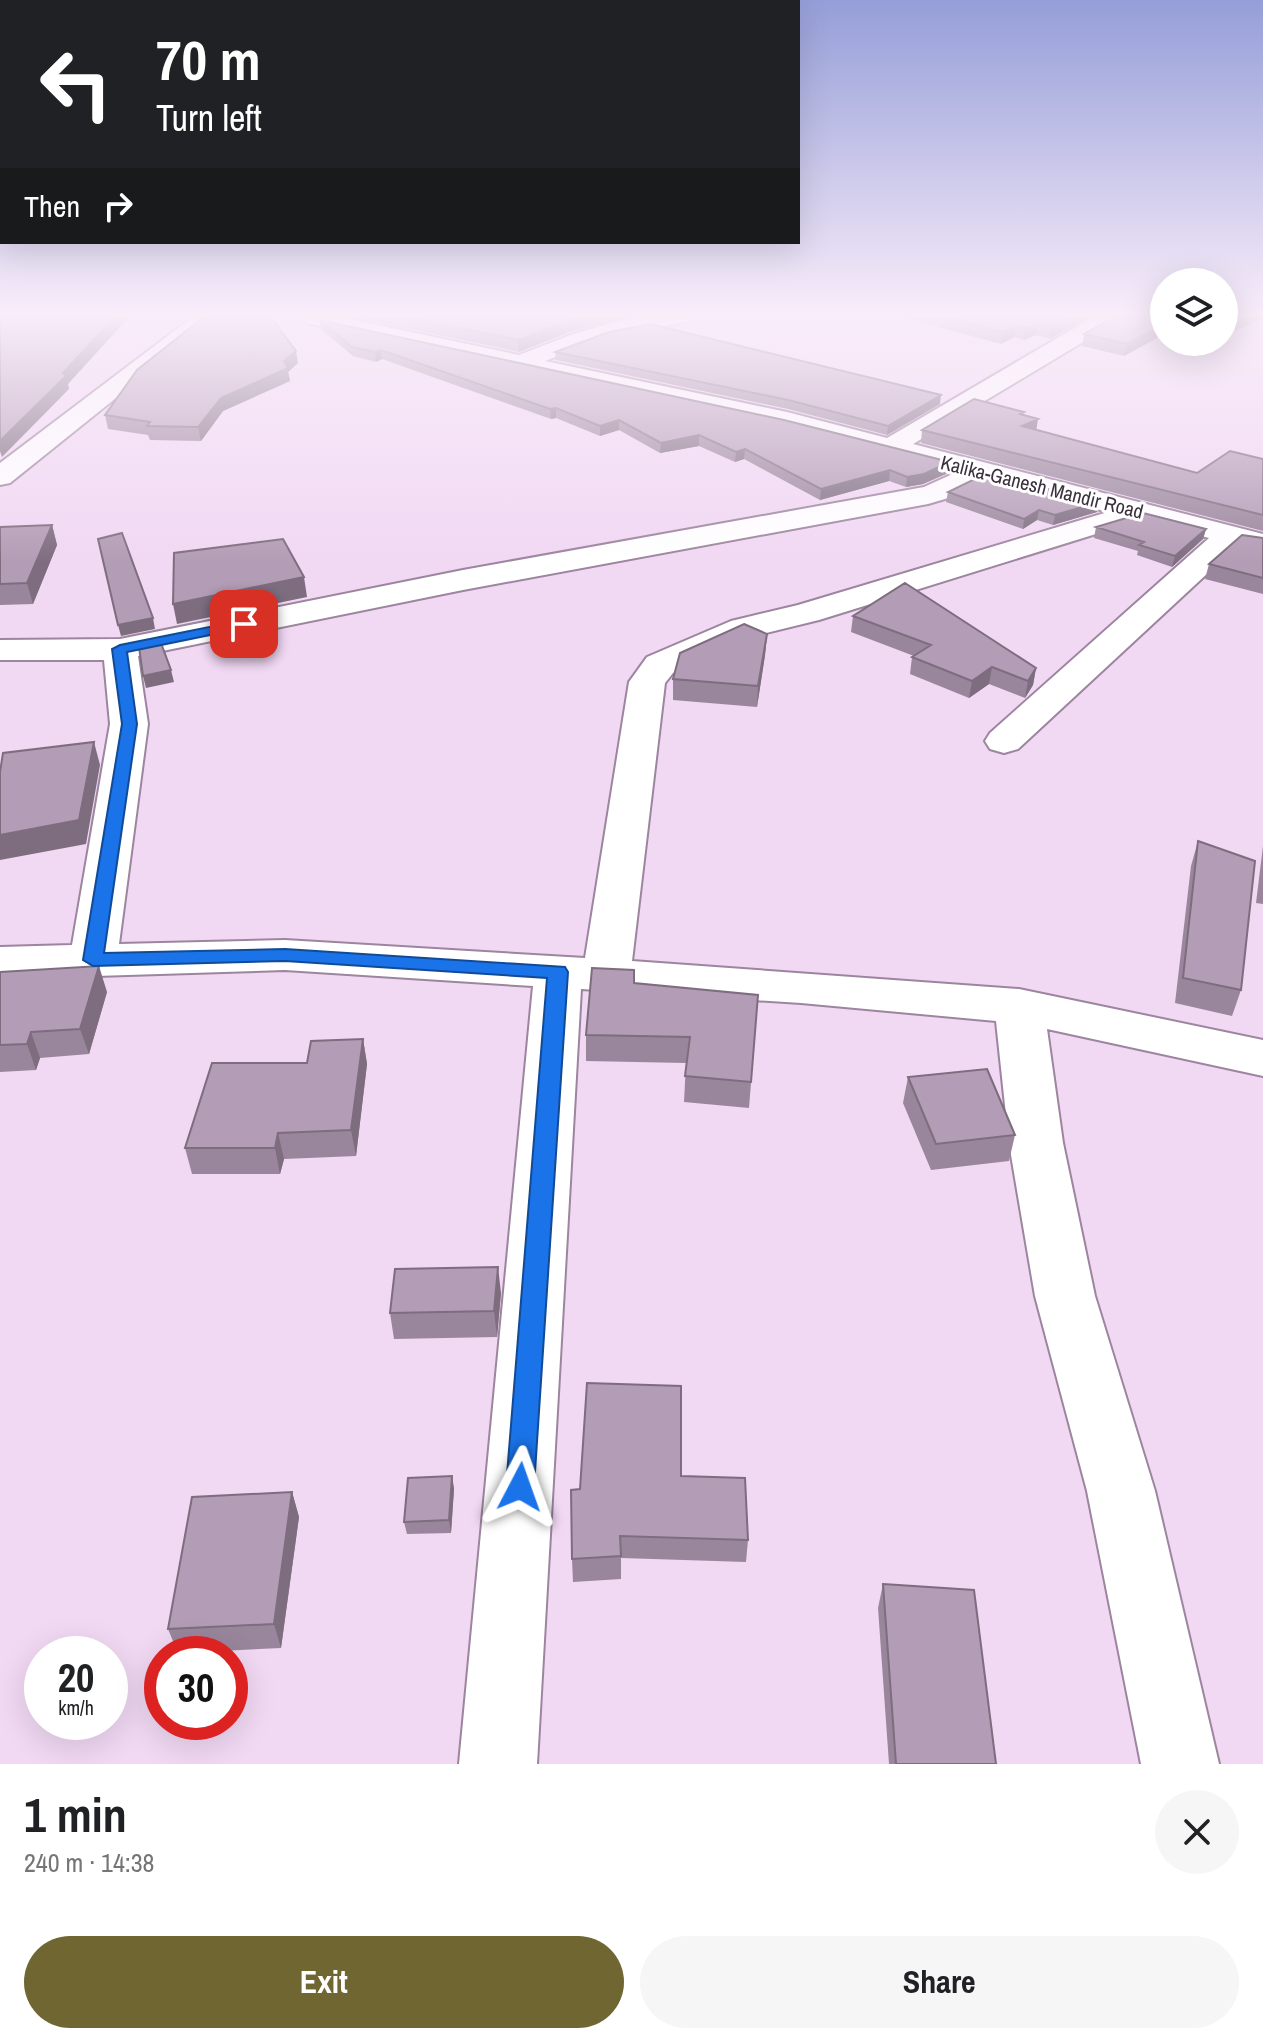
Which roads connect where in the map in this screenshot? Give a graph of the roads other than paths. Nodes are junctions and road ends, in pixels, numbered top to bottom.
1 (101, 398) edge
2 (685, 398) edge
3 (972, 398) edge
4 (890, 447) junction
5 (981, 471) junction
6 (0, 477) edge
7 (1140, 512) junction
8 (1247, 539) edge
9 (120, 649) junction
10 (0, 650) edge
11 (1004, 741) dead end
12 (93, 960) junction
13 (0, 963) edge
14 (582, 973) junction
15 (1019, 1006) junction
16 (1263, 1058) edge
17 (498, 1764) edge
18 (1180, 1764) edge

1 - 6 street
2 - 4 street, Kalika-Ganesh Mandir Road
3 - 4 street
4 - 5 street, Kalika-Ganesh Mandir Road
5 - 7 street, Kalika-Ganesh Mandir Road
5 - 9 street
7 - 8 street, Kalika-Ganesh Mandir Road
7 - 14 street
8 - 11 street
9 - 10 street
9 - 12 street
12 - 13 street
12 - 14 street
14 - 15 street
14 - 17 street
15 - 16 street
15 - 18 street

